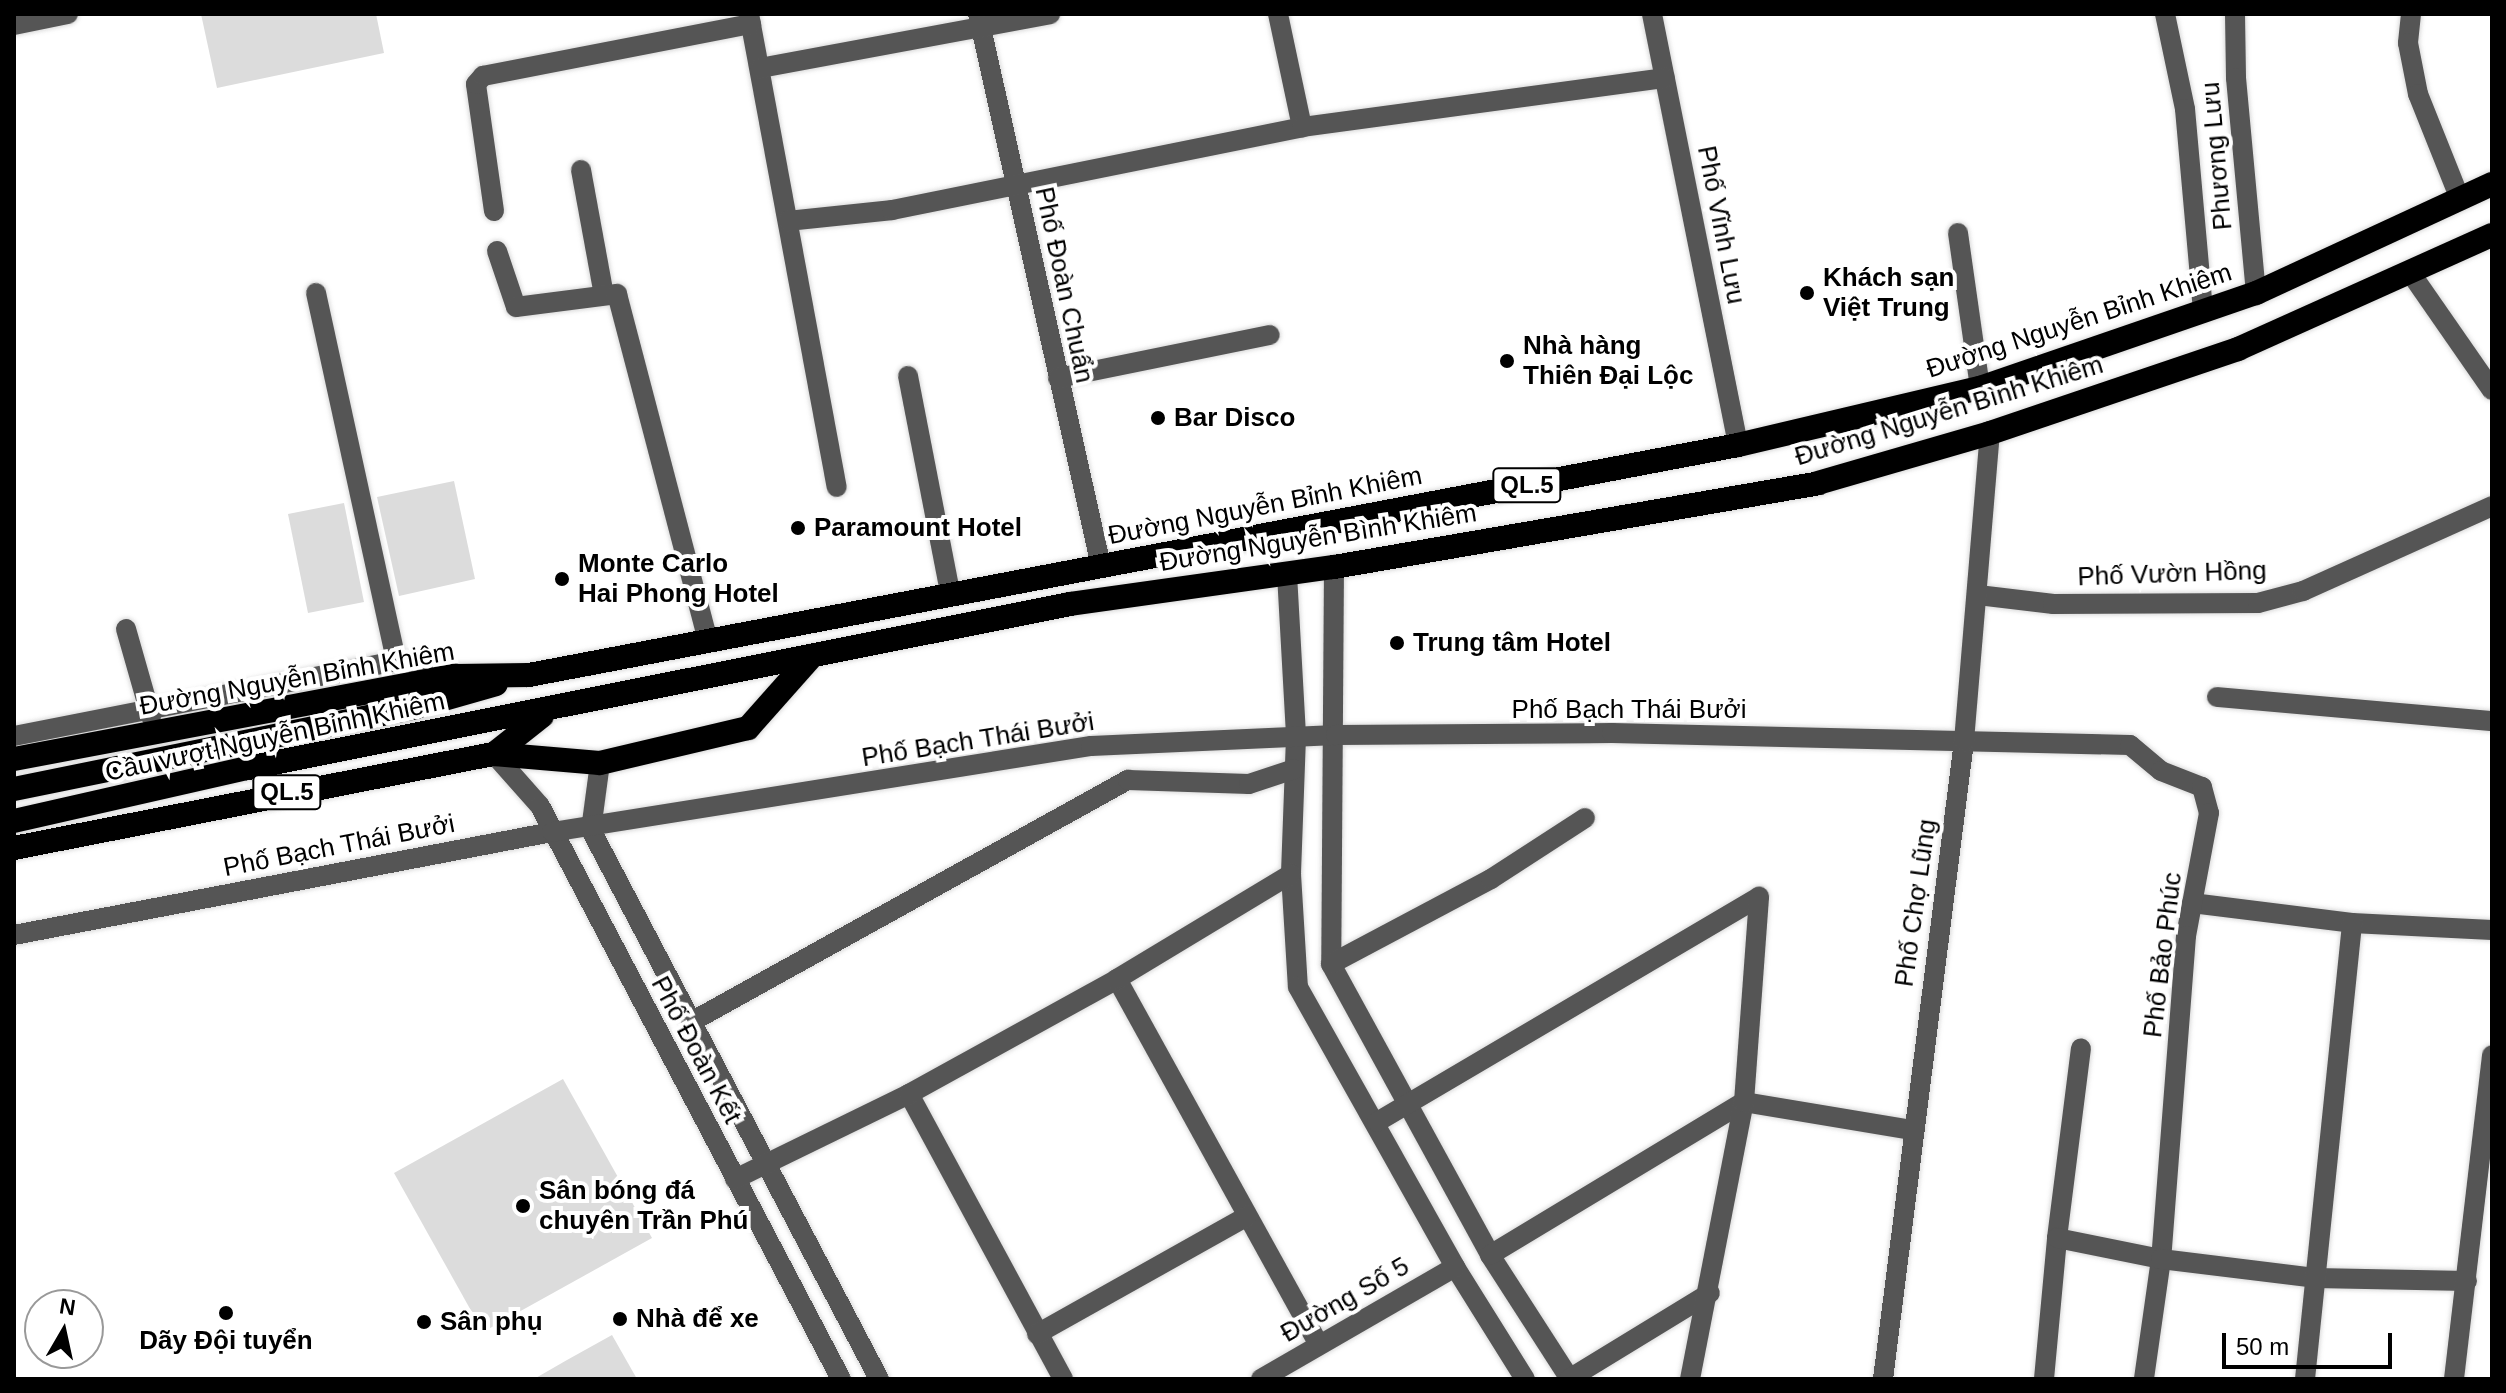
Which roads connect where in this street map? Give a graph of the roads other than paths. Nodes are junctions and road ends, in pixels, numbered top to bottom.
1 (68, 14) edge
2 (1050, 14) edge
3 (1278, 14) edge
4 (1652, 14) edge
5 (2165, 14) edge
6 (2235, 14) edge
7 (2411, 14) edge
8 (750, 19) edge
9 (980, 21) edge
10 (14, 25) edge
11 (760, 68) junction
12 (1665, 78) junction
13 (1302, 127) junction
14 (581, 170) dead end
15 (2492, 184) edge
16 (1016, 187) junction
17 (2460, 199) junction
18 (494, 211) dead end
19 (788, 221) junction
20 (1958, 233) dead end
21 (2492, 235) edge
22 (497, 251) dead end
23 (2412, 275) junction
24 (316, 293) dead end
25 (2256, 293) junction
26 (604, 295) junction
27 (2203, 311) junction
28 (1270, 335) dead end
29 (908, 376) dead end
30 (1058, 378) junction
31 (1980, 388) junction
32 (2492, 390) edge
33 (1990, 433) junction
34 (1738, 445) junction
35 (837, 487) dead end
36 (2492, 506) edge
37 (1101, 566) junction
38 (1334, 567) junction
39 (1287, 574) junction
40 (950, 593) junction
41 (1978, 595) junction
42 (126, 629) dead end
43 (707, 638) junction
44 (812, 656) junction
45 (396, 661) junction
46 (529, 675) junction
47 (455, 676) junction
48 (2217, 697) dead end
49 (148, 707) junction
50 (547, 712) junction
51 (2492, 721) edge
52 (155, 733) junction
53 (1336, 735) junction
54 (14, 736) edge
55 (1296, 737) junction
56 (1964, 741) junction
57 (494, 754) junction
58 (14, 759) edge
59 (600, 763) junction
60 (1294, 769) junction
61 (14, 789) edge
62 (1585, 818) dead end
63 (14, 821) edge
64 (591, 830) junction
65 (552, 832) junction
66 (14, 848) edge
67 (1291, 874) junction
68 (2192, 903) junction
69 (2352, 923) junction
70 (2492, 930) edge
71 (14, 935) edge
72 (1331, 964) junction
73 (1117, 979) junction
74 (691, 1022) junction
75 (2081, 1049) dead end
76 (2492, 1055) edge
77 (909, 1094) junction
78 (1744, 1102) junction
79 (1406, 1105) junction
80 (1377, 1122) junction
81 (1912, 1130) junction
82 (764, 1163) junction
83 (735, 1179) junction
84 (1247, 1216) junction
85 (2057, 1238) junction
86 (1490, 1255) junction
87 (2161, 1259) junction
88 (1455, 1267) junction
89 (2315, 1278) junction
90 (2467, 1281) junction
91 (1710, 1293) junction
92 (1037, 1334) junction
93 (1319, 1345) junction
94 (841, 1379) edge
95 (879, 1379) edge
96 (1063, 1379) edge
97 (1261, 1379) edge
98 (1525, 1379) edge
99 (1569, 1379) edge
100 (1690, 1379) edge
101 (1883, 1379) edge
102 (2044, 1379) edge
103 (2144, 1379) edge
104 (2305, 1379) edge
105 (2454, 1379) edge

1 - 10 street
2 - 9 street
3 - 13 street
4 - 12 street, Phố Vĩnh Lưu
5 - 27 street
6 - 25 street, Phương Lưu
7 - 17 street
8 - 11 street
8 - 18 street
9 - 11 street
9 - 16 street, Phố Đoàn Chuẩn
11 - 19 street
12 - 13 street
12 - 34 street, Phố Vĩnh Lưu
13 - 16 street
14 - 26 street
15 - 17 highway, Đường Nguyễn Bỉnh Khiêm / QL.5
16 - 19 street
16 - 30 street, Phố Đoàn Chuẩn
17 - 25 highway, Đường Nguyễn Bỉnh Khiêm / QL.5
19 - 35 street
20 - 31 street
21 - 23 highway, Đường Nguyễn Bình Khiêm / QL.5
22 - 26 street
23 - 32 street
23 - 33 highway, Đường Nguyễn Bình Khiêm / QL.5
24 - 45 street
25 - 27 highway, Đường Nguyễn Bỉnh Khiêm / QL.5
26 - 43 street
27 - 31 highway, Đường Nguyễn Bỉnh Khiêm / QL.5
28 - 30 street
29 - 40 street
30 - 37 street, Phố Đoàn Chuẩn
31 - 34 highway, Đường Nguyễn Bỉnh Khiêm / QL.5
33 - 38 highway, Đường Nguyễn Bình Khiêm / QL.5
33 - 41 street, Phố Chợ Lũng
34 - 37 highway, Đường Nguyễn Bỉnh Khiêm / QL.5
36 - 41 street, Phố Vườn Hồng
37 - 40 highway, Đường Nguyễn Bỉnh Khiêm / QL.5
38 - 39 highway, Đường Nguyễn Bình Khiêm / QL.5
38 - 53 street
39 - 44 highway, Đường Nguyễn Bình Khiêm / QL.5
39 - 55 street
40 - 43 highway, Đường Nguyễn Bỉnh Khiêm / QL.5
41 - 56 street, Phố Chợ Lũng
42 - 49 street
43 - 46 highway, Đường Nguyễn Bỉnh Khiêm / QL.5
44 - 50 highway, Đường Nguyễn Bình Khiêm / QL.5
44 - 59 highway
45 - 47 street
45 - 49 street
46 - 47 highway, Đường Nguyễn Bỉnh Khiêm / QL.5
46 - 61 highway, Cầu vượt Nguyễn Bỉnh Khiêm / QL.5
47 - 52 highway, Đường Nguyễn Bỉnh Khiêm / QL.5
48 - 51 street
49 - 52 street
49 - 54 street
50 - 57 highway, QL.5
50 - 63 highway, Cầu vượt Nguyễn Bỉnh Khiêm / QL.5
52 - 58 highway, Đường Nguyễn Bỉnh Khiêm / QL.5
53 - 55 street, Phố Bạch Thái Bưởi
53 - 56 street, Phố Bạch Thái Bưởi
53 - 72 street
55 - 60 street
55 - 64 street, Phố Bạch Thái Bưởi
56 - 68 street, Phố Bảo Phúc
56 - 81 street, Phố Chợ Lũng
57 - 59 highway
57 - 65 street, Phố Đoàn Kết
57 - 66 highway, QL.5
59 - 64 street
60 - 67 street
60 - 74 street
62 - 72 street
64 - 65 street, Phố Bạch Thái Bưởi
64 - 74 street, Phố Đoàn Kết
65 - 71 street, Phố Bạch Thái Bưởi
65 - 83 street, Phố Đoàn Kết
67 - 73 street
67 - 80 street
68 - 69 street
68 - 87 street, Phố Bảo Phúc
69 - 70 street
69 - 89 street
72 - 79 street
73 - 77 street
73 - 84 street
74 - 82 street, Phố Đoàn Kết
75 - 85 street
76 - 90 street
77 - 82 street
77 - 92 street
78 - 79 street
78 - 81 street
78 - 86 street
78 - 91 street
79 - 80 street
79 - 86 street
80 - 88 street
81 - 101 street, Phố Chợ Lũng
82 - 83 street
82 - 95 street, Phố Đoàn Kết
83 - 94 street, Phố Đoàn Kết
84 - 92 street
84 - 93 street
85 - 87 street
85 - 102 street
86 - 99 street
87 - 89 street
87 - 103 street, Phố Bảo Phúc
88 - 93 street, Đường Số 5
88 - 98 street
89 - 90 street
89 - 104 street
90 - 105 street
91 - 99 street
91 - 100 street
92 - 96 street
93 - 97 street, Đường Số 5

